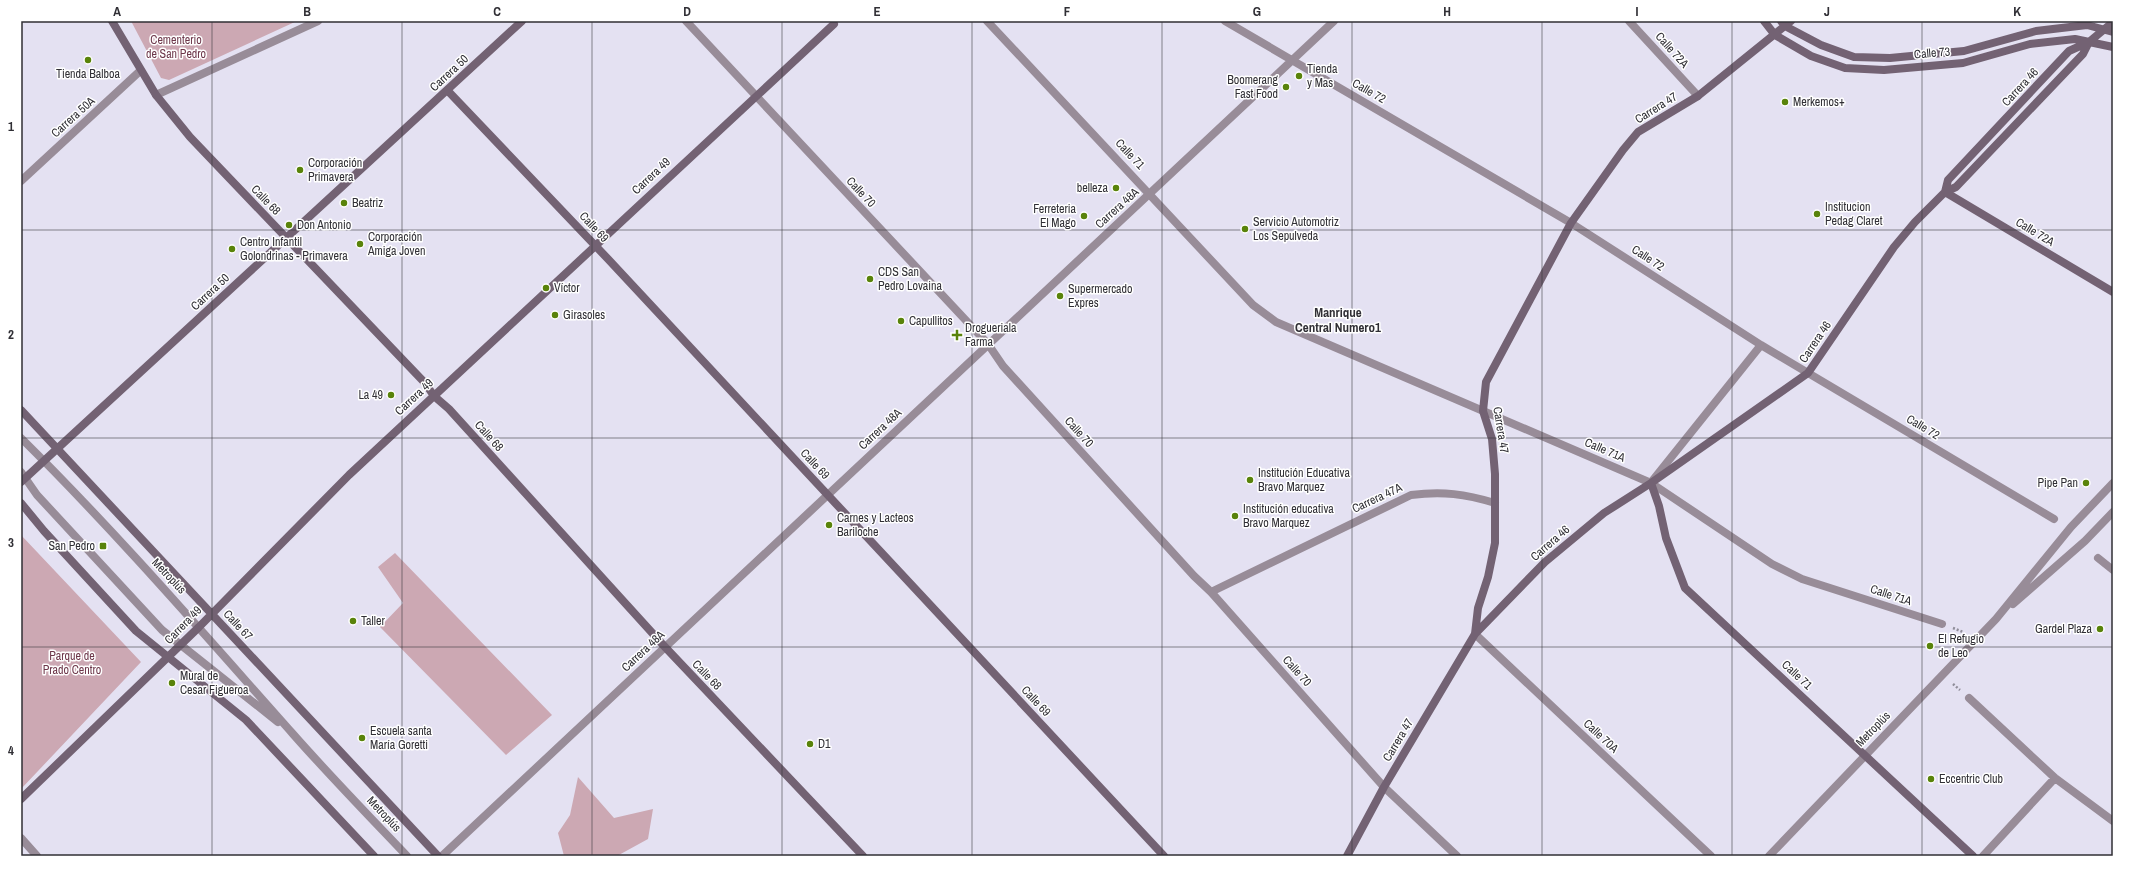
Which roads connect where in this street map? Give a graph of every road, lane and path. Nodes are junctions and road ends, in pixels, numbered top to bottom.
1 (112, 21) edge
2 (318, 21) edge
3 (522, 21) edge
4 (686, 21) edge
5 (987, 21) edge
6 (1226, 21) edge
7 (1334, 21) edge
8 (1629, 21) edge
9 (1764, 21) edge
10 (2113, 22) edge
11 (1786, 23) edge
12 (834, 24) dead end
13 (2104, 30) junction
14 (2113, 32) edge
15 (1775, 35) junction
16 (2090, 42) junction
17 (2113, 47) edge
18 (1291, 60) junction
19 (140, 71) junction
20 (448, 90) junction
21 (156, 95) junction
22 (756, 95) junction
23 (1698, 96) junction
24 (21, 181) edge
25 (1945, 192) junction
26 (1150, 194) junction
27 (1571, 223) junction
28 (287, 239) junction
29 (594, 245) junction
30 (2113, 292) edge
31 (1253, 305) joint
32 (988, 344) junction
33 (1761, 345) junction
34 (1808, 373) junction
35 (434, 396) junction
36 (21, 410) edge
37 (1483, 411) junction
38 (21, 438) edge
39 (57, 448) junction
40 (44, 461) junction
41 (22, 478) edge
42 (1651, 483) junction
43 (2113, 483) edge
44 (828, 495) junction
45 (21, 503) edge
46 (1495, 503) junction
47 (2113, 512) edge
48 (2054, 519) dead end
49 (2098, 558) dead end
50 (2113, 570) edge
51 (1211, 592) junction
52 (211, 613) junction
53 (1996, 619) junction
54 (1942, 624) dead end
55 (199, 627) junction
56 (1475, 634) junction
57 (180, 645) junction
58 (665, 647) junction
59 (167, 658) junction
60 (1969, 698) dead end
61 (294, 735) junction
62 (1864, 755) junction
63 (2055, 778) junction
64 (1384, 787) junction
65 (21, 799) edge
66 (2113, 821) edge
67 (21, 838) edge
68 (37, 856) edge
69 (374, 856) edge
70 (407, 856) edge
71 (438, 856) edge
72 (442, 856) edge
73 (863, 856) edge
74 (1164, 856) edge
75 (1347, 856) edge
76 (1457, 856) edge
77 (1710, 856) edge
78 (1769, 856) edge
79 (1973, 856) edge
80 (1984, 856) edge

1 - 19 street, Calle 68
2 - 21 street
3 - 20 street, Carrera 50
4 - 22 street, Calle 70
5 - 26 street, Calle 71
6 - 18 street, Calle 72
7 - 18 street, Carrera 48A
8 - 23 street, Calle 72A
9 - 15 street, Calle 73
10 - 13 street, Carrera 46
11 - 13 street, Calle 73
11 - 15 street, Carrera 47
12 - 22 street, Carrera 49
13 - 14 street, Calle 73
13 - 16 street, Carrera 46
15 - 16 street, Calle 73
15 - 23 street, Carrera 47
16 - 17 street, Calle 73
16 - 25 street, Carrera 46
16 - 25 street, Carrera 46
18 - 26 street, Carrera 48A
18 - 27 street, Calle 72
19 - 21 street, Calle 68
19 - 24 street, Carrera 50A
20 - 28 street, Carrera 50
20 - 29 street, Calle 69
21 - 28 street, Calle 68
22 - 29 street, Carrera 49
22 - 32 street, Calle 70
23 - 27 street, Carrera 47
25 - 30 street, Calle 72A
25 - 34 street, Carrera 46
26 - 31 street, Calle 71
26 - 32 street, Carrera 48A
27 - 33 street, Calle 72
27 - 37 street, Carrera 47
28 - 35 street, Calle 68
28 - 39 street, Carrera 50
29 - 35 street, Carrera 49
29 - 44 street, Calle 69
31 - 37 street, Calle 71A
32 - 44 street, Carrera 48A
32 - 51 street, Calle 70
33 - 34 street, Calle 72
33 - 42 street, Carrera 46
34 - 42 street, Carrera 46
34 - 48 street, Calle 72
35 - 52 street, Carrera 49
35 - 58 street, Calle 68
36 - 39 street, Calle 67
37 - 42 street, Calle 71A
37 - 46 street, Carrera 47
38 - 40 street, Metroplús
39 - 40 street, Carrera 50
39 - 52 street, Calle 67
40 - 41 street, Carrera 50
40 - 55 street, Metroplús
41 - 57 street, Metroplús
42 - 54 street, Calle 71A
42 - 56 street, Carrera 46
42 - 62 street, Calle 71
43 - 53 street, Metroplús
44 - 58 street, Carrera 48A
44 - 74 street, Calle 69
45 - 59 street
46 - 51 street, Carrera 47A
46 - 56 street, Carrera 47
47 - 53 street, Metroplús
49 - 50 street
51 - 64 street, Calle 70
52 - 55 street, Carrera 49
52 - 71 street, Calle 67
53 - 62 street, Metroplús
55 - 57 street, Carrera 49
55 - 61 street, Metroplús
56 - 64 street, Carrera 47
56 - 77 street, Calle 70A
57 - 59 street, Carrera 49
57 - 61 street, Metroplús
58 - 72 street, Carrera 48A
58 - 73 street, Calle 68
59 - 65 street, Carrera 49
59 - 69 street
60 - 63 street
61 - 70 street, Metroplús
62 - 78 street, Metroplús
62 - 79 street, Calle 71
63 - 66 street
63 - 80 street
64 - 75 street, Carrera 47
64 - 76 street, Calle 70
67 - 68 street

